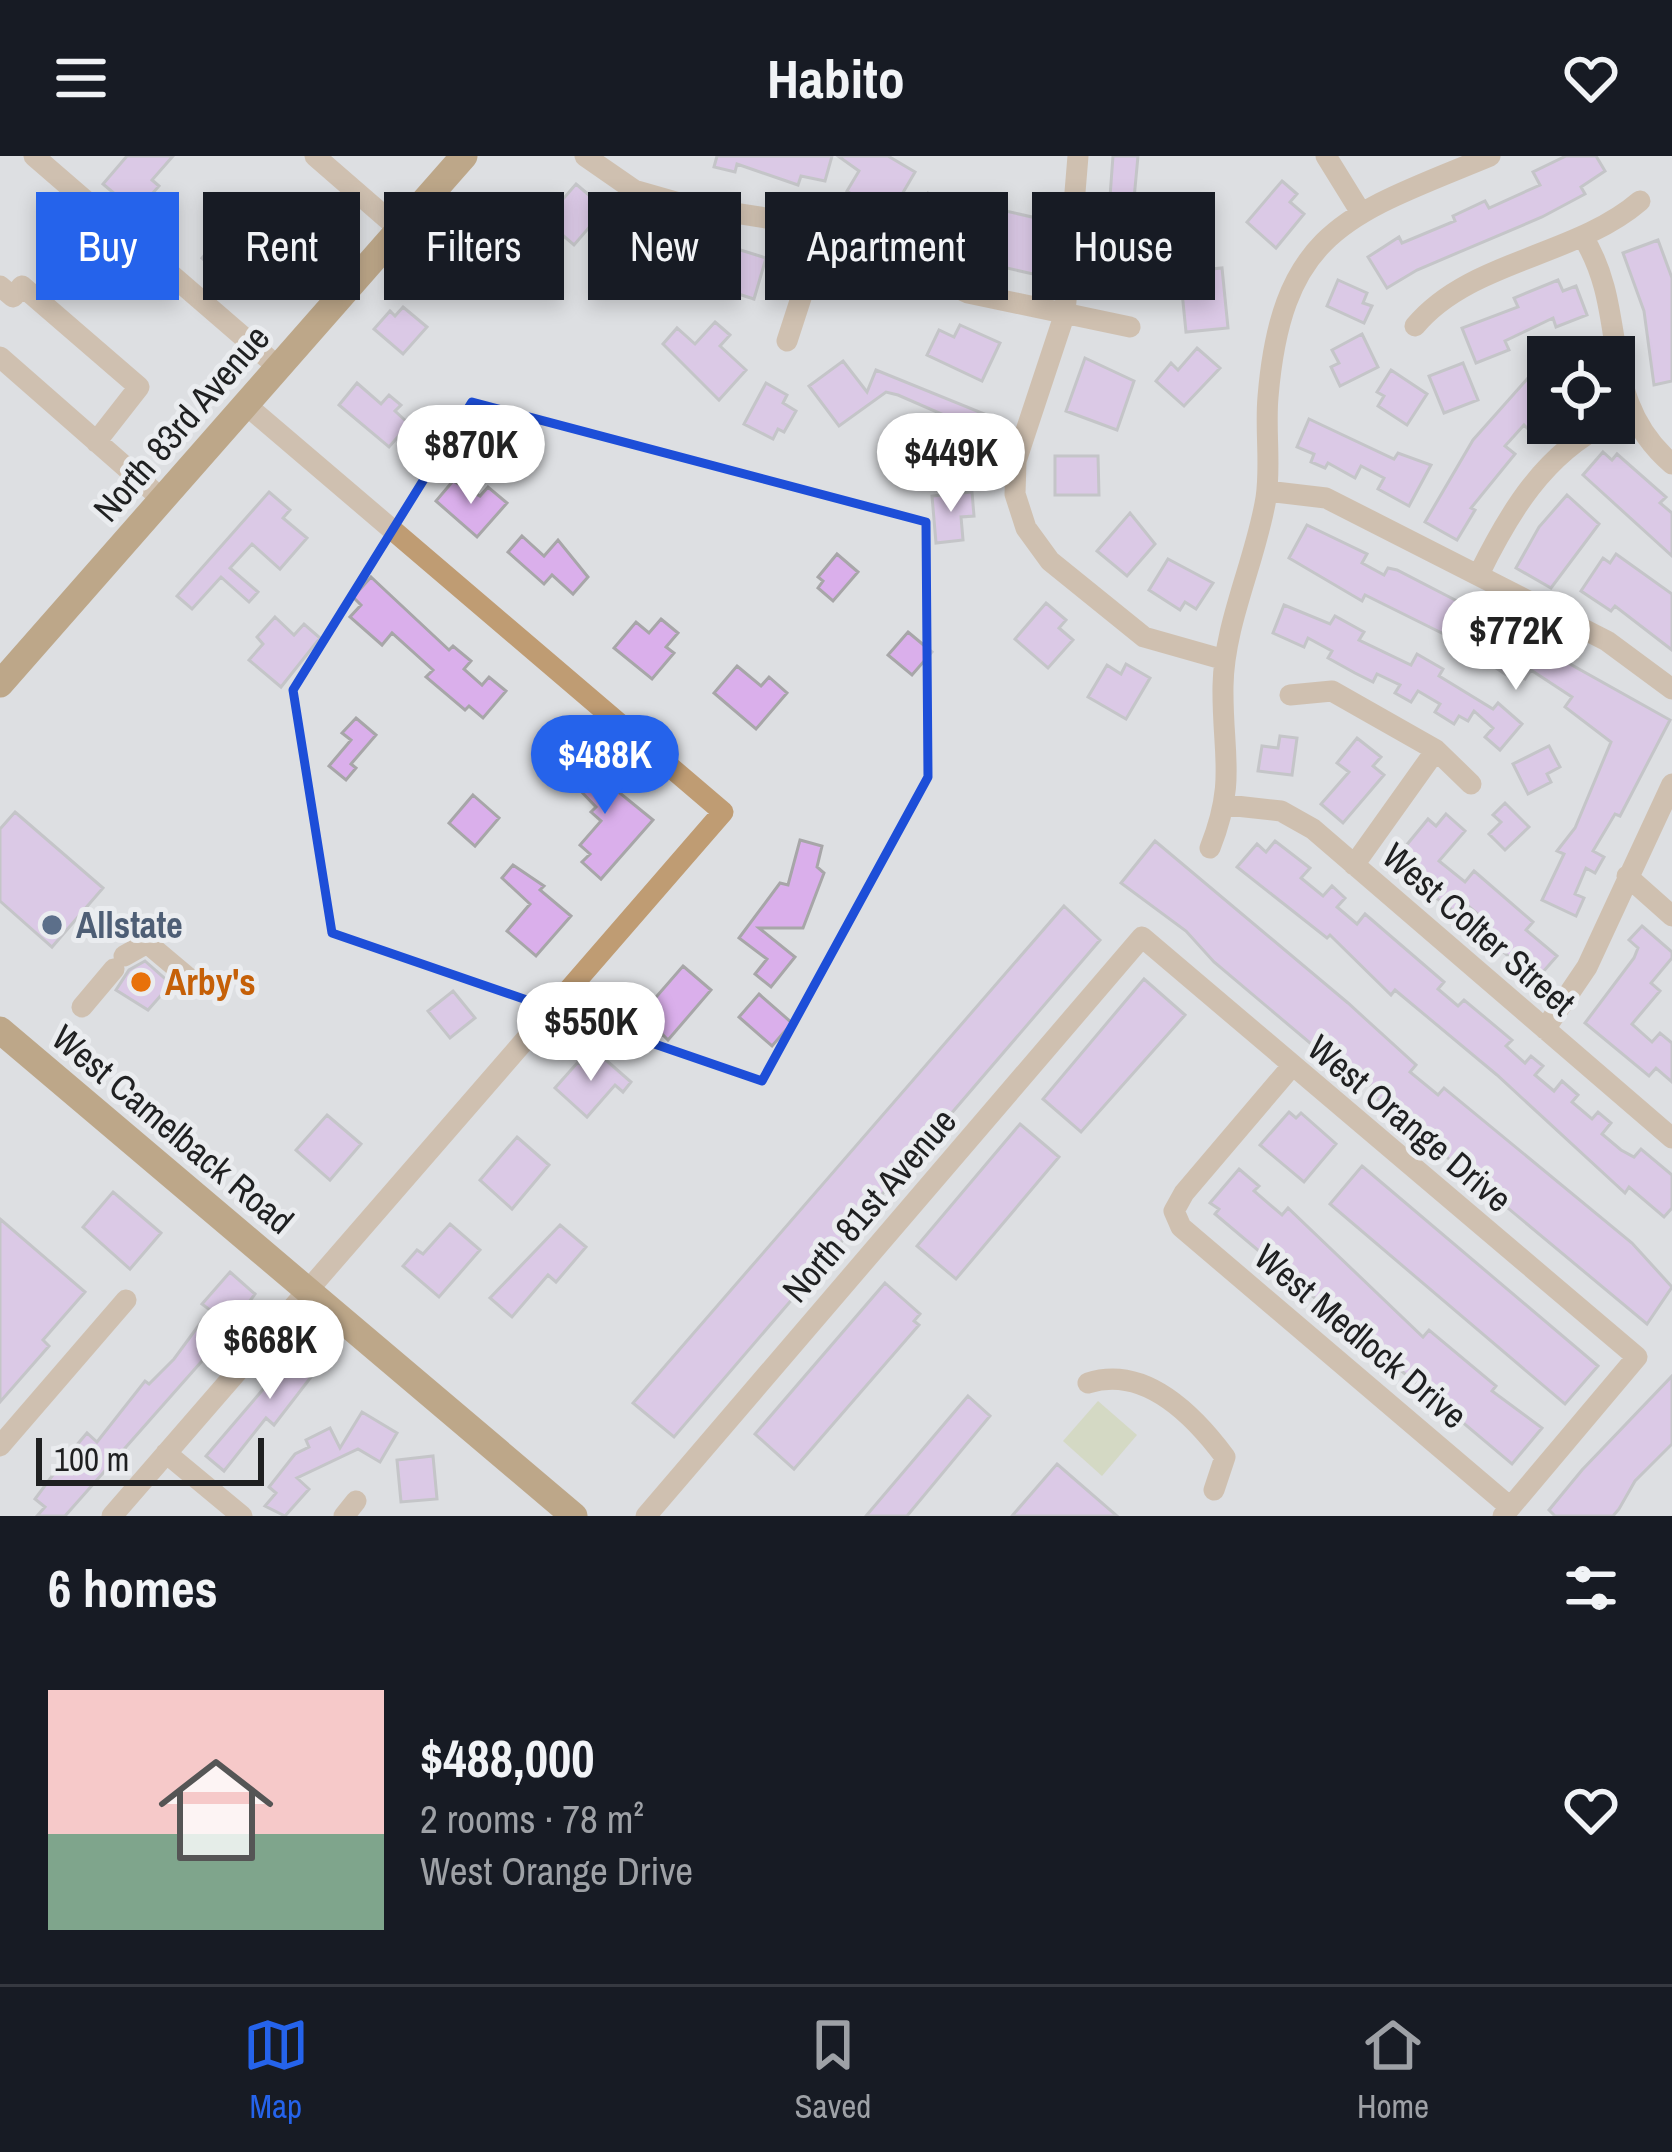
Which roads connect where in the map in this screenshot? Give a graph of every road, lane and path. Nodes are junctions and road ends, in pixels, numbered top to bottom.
1 (34, 156) edge
2 (315, 156) edge
3 (464, 156) edge
4 (585, 156) edge
5 (1078, 156) edge
6 (1326, 156) edge
7 (1490, 156) edge
8 (432, 192) edge
9 (1640, 201) dead end
10 (1360, 212) junction
11 (384, 216) edge
12 (765, 218) edge
13 (1583, 237) junction
14 (384, 246) edge
15 (0, 286) edge
16 (800, 300) edge
17 (1006, 300) edge
18 (1065, 314) junction
19 (1415, 326) dead end
20 (1130, 327) dead end
21 (1608, 336) edge
22 (787, 340) dead end
23 (0, 357) edge
24 (278, 367) junction
25 (245, 404) junction
26 (1635, 431) edge
27 (96, 442) junction
28 (1573, 444) edge
29 (1672, 464) edge
30 (1267, 490) junction
31 (162, 499) junction
32 (1478, 574) junction
33 (1226, 661) junction
34 (0, 684) edge
35 (1672, 689) edge
36 (1290, 695) dead end
37 (1436, 750) junction
38 (1471, 784) dead end
39 (1672, 784) edge
40 (1227, 805) junction
41 (1210, 848) dead end
42 (1354, 865) junction
43 (1627, 876) junction
44 (1672, 916) edge
45 (1142, 937) joint
46 (191, 980) dead end
47 (82, 1007) dead end
48 (1545, 1029) junction
49 (0, 1030) edge
50 (1292, 1066) junction
51 (1672, 1138) edge
52 (308, 1290) junction
53 (126, 1300) dead end
54 (1088, 1383) dead end
55 (0, 1446) edge
56 (166, 1453) junction
57 (1214, 1490) dead end
58 (1506, 1512) edge
59 (112, 1516) edge
60 (242, 1516) edge
61 (574, 1516) edge
62 (646, 1516) edge

1 - 24 street
2 - 11 street
3 - 8 main road, North 83rd Avenue
4 - 12 street
5 - 18 street
6 - 10 street
7 - 10 street
9 - 13 street
10 - 30 street
13 - 19 street
13 - 21 street
14 - 24 main road, North 83rd Avenue
15 - 27 street
16 - 22 street
17 - 18 street
18 - 20 street
18 - 33 street
23 - 27 street
24 - 25 main road, North 83rd Avenue
25 - 31 main road, North 83rd Avenue
25 - 52 street
26 - 29 street
27 - 31 street
28 - 32 street
30 - 32 street
30 - 33 street
31 - 34 main road, North 83rd Avenue
32 - 35 street
33 - 40 street
36 - 37 street
37 - 38 street
37 - 42 street
39 - 43 street
40 - 41 street
40 - 42 street, West Colter Street
42 - 48 street, West Colter Street
43 - 44 street
43 - 48 street
45 - 50 street, West Orange Drive
45 - 62 street, North 81st Avenue
46 - 47 street
48 - 51 street, West Colter Street
49 - 52 main road, West Camelback Road
50 - 58 street, West Medlock Drive
50 - 58 street, West Orange Drive
52 - 56 street
52 - 61 main road, West Camelback Road
53 - 55 street
54 - 57 street
56 - 59 street
56 - 60 street

